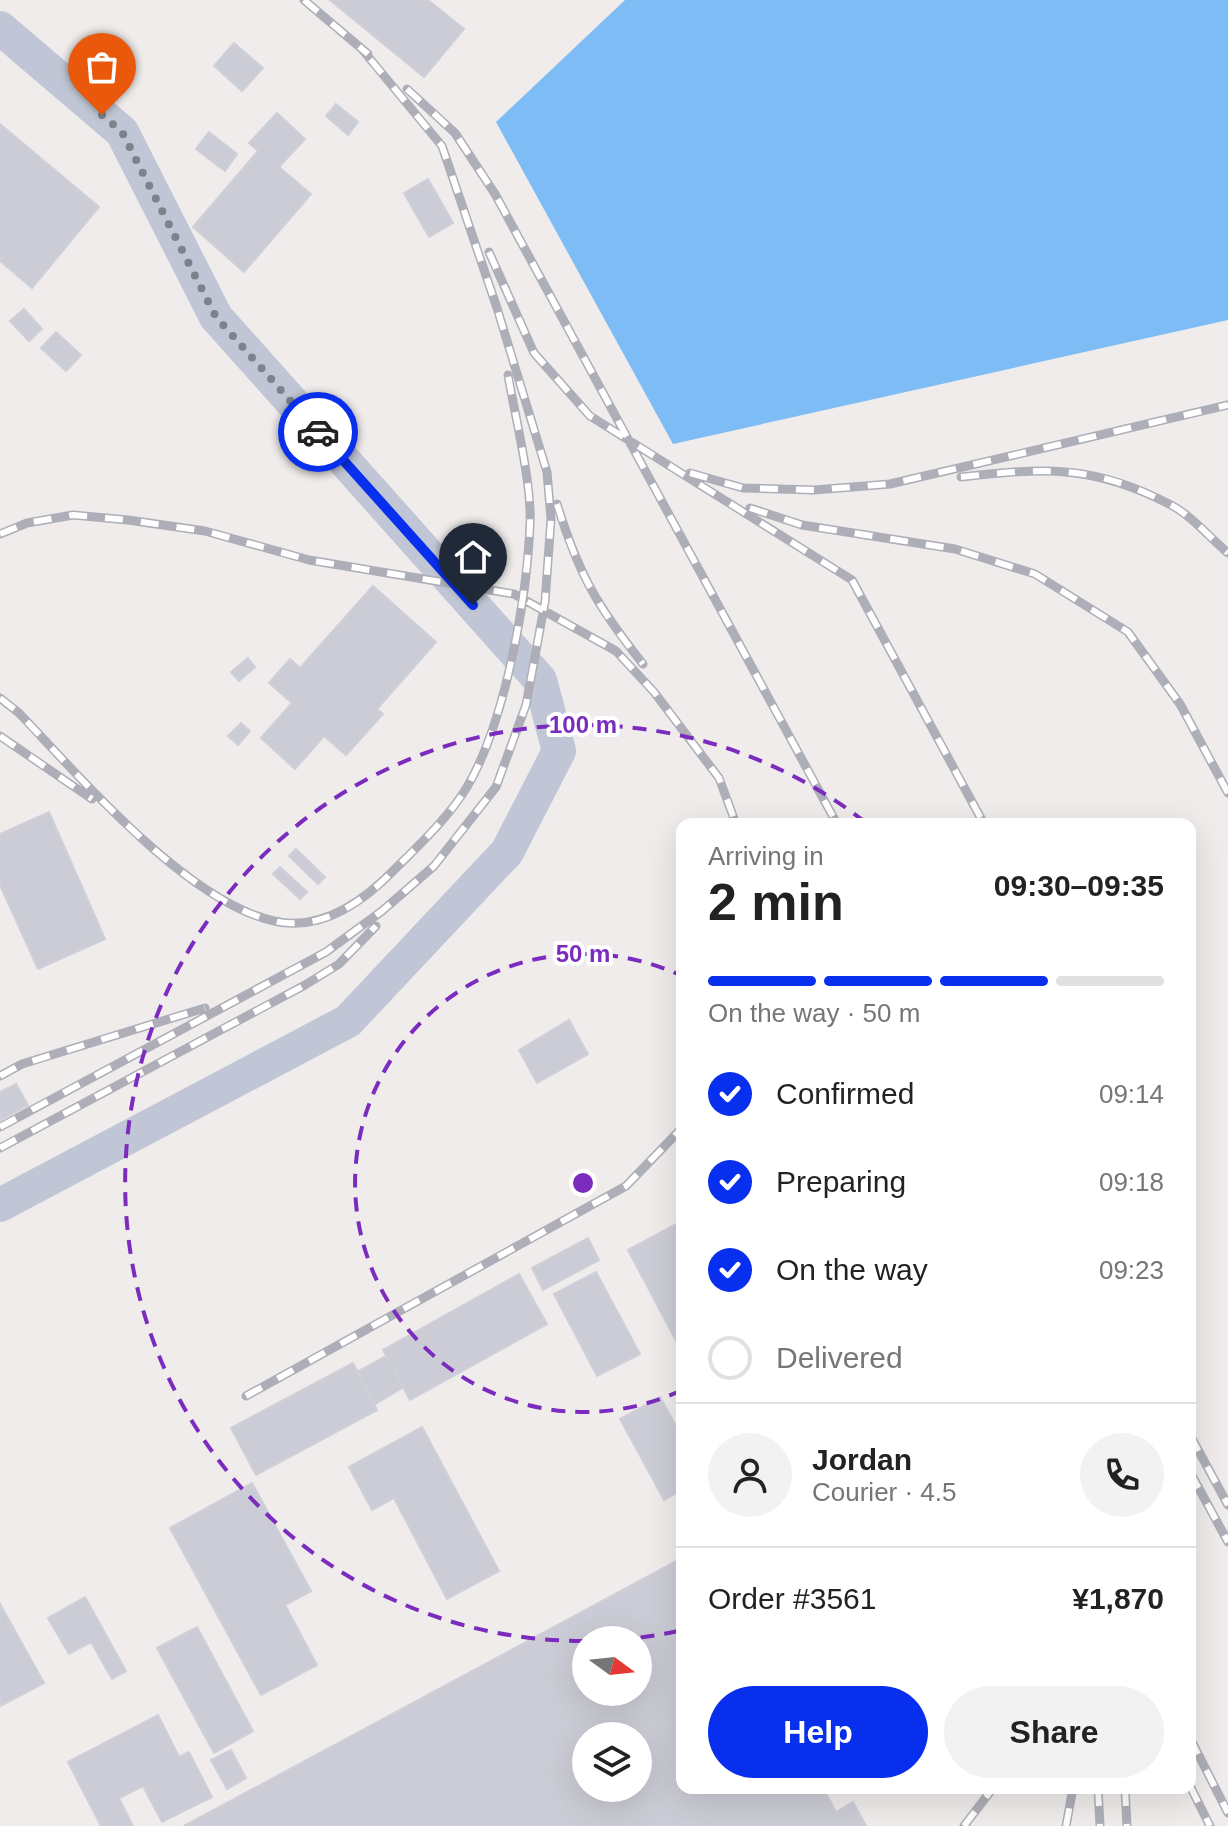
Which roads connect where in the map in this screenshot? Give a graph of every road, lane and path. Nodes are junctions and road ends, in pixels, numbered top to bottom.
1 (0, 28) edge
2 (0, 1205) edge

1 - 2 lane

